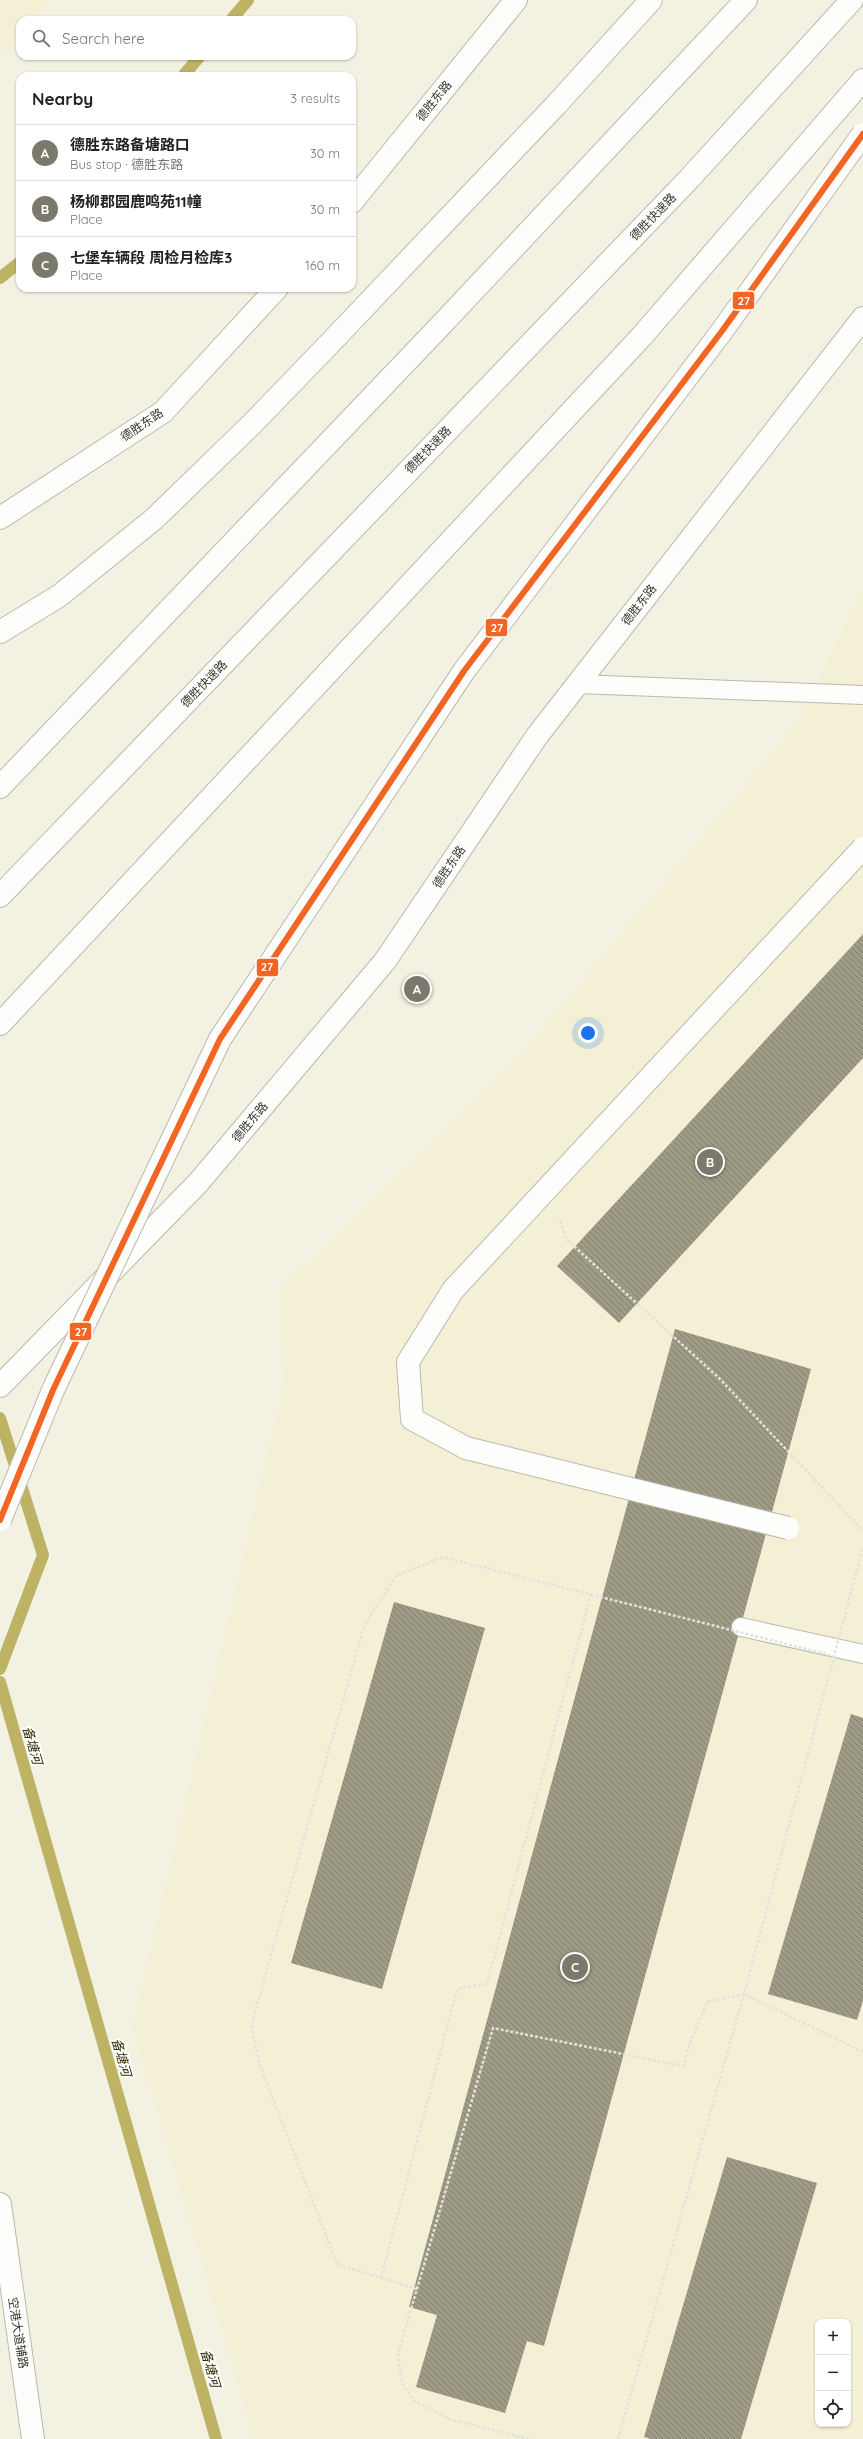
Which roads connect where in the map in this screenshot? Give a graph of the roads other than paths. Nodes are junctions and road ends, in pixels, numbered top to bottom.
1 (516, 0) edge
2 (651, 0) edge
3 (746, 0) edge
4 (852, 0) edge
5 (863, 80) edge
6 (863, 134) edge
7 (356, 197) edge
8 (273, 292) edge
9 (863, 318) edge
10 (0, 518) edge
11 (0, 632) edge
12 (578, 684) junction
13 (863, 695) edge
14 (0, 787) edge
15 (863, 848) edge
16 (0, 896) edge
17 (0, 1024) edge
18 (6, 1380) edge
19 (0, 1520) edge
20 (788, 1528) dead end
21 (741, 1627) dead end
22 (863, 1654) edge
23 (0, 2204) edge
24 (34, 2439) edge

1 - 7 main road, 德胜东路
2 - 11 main road
3 - 14 main road
4 - 16 main road, 德胜快速路
5 - 17 main road
6 - 19 main road, bridge
8 - 10 main road, 德胜东路
9 - 12 main road, 德胜东路
12 - 13 lane
12 - 18 main road, 德胜东路
15 - 20 main road, bridge
21 - 22 lane
23 - 24 main road, 空港大道辅路

